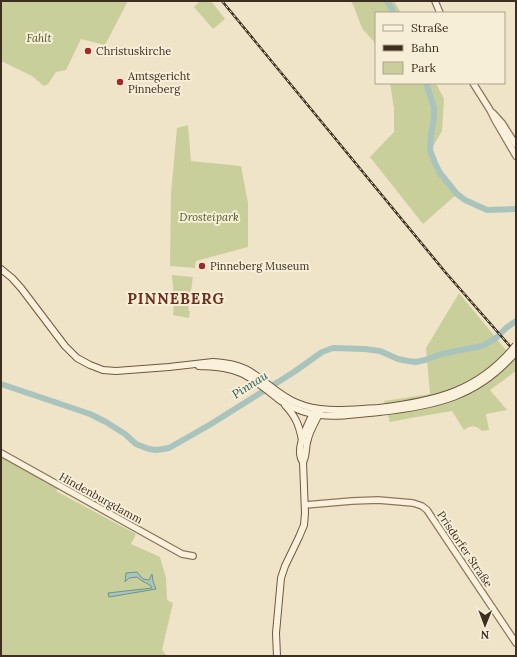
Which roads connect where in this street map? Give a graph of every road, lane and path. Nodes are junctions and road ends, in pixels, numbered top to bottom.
1 (435, 1) edge
2 (440, 12) edge
3 (474, 84) edge
4 (490, 110) junction
5 (516, 145) edge
6 (516, 156) edge
7 (1, 269) edge
8 (516, 345) edge
9 (516, 352) edge
10 (210, 364) junction
11 (249, 371) junction
12 (241, 373) junction
13 (263, 383) junction
14 (274, 392) junction
15 (282, 401) junction
16 (379, 410) junction
17 (317, 412) junction
18 (302, 441) junction
19 (1, 453) edge
20 (303, 462) junction
21 (305, 505) junction
22 (193, 556) dead end
23 (516, 643) edge
24 (277, 656) edge

1 - 2 street
3 - 4 street
4 - 5 street
4 - 6 street
7 - 10 main road
8 - 16 main road, bridge
9 - 16 main road, bridge
10 - 11 main road
10 - 12 main road
11 - 12 main road
11 - 13 main road
12 - 13 main road
13 - 14 main road
14 - 15 main road
14 - 17 main road
15 - 17 main road
15 - 18 main road
16 - 17 main road
17 - 18 main road
17 - 20 main road
18 - 20 main road
19 - 22 street, Hindenburgdamm
20 - 21 main road
21 - 23 street, Prisdorfer Straße
21 - 24 main road

